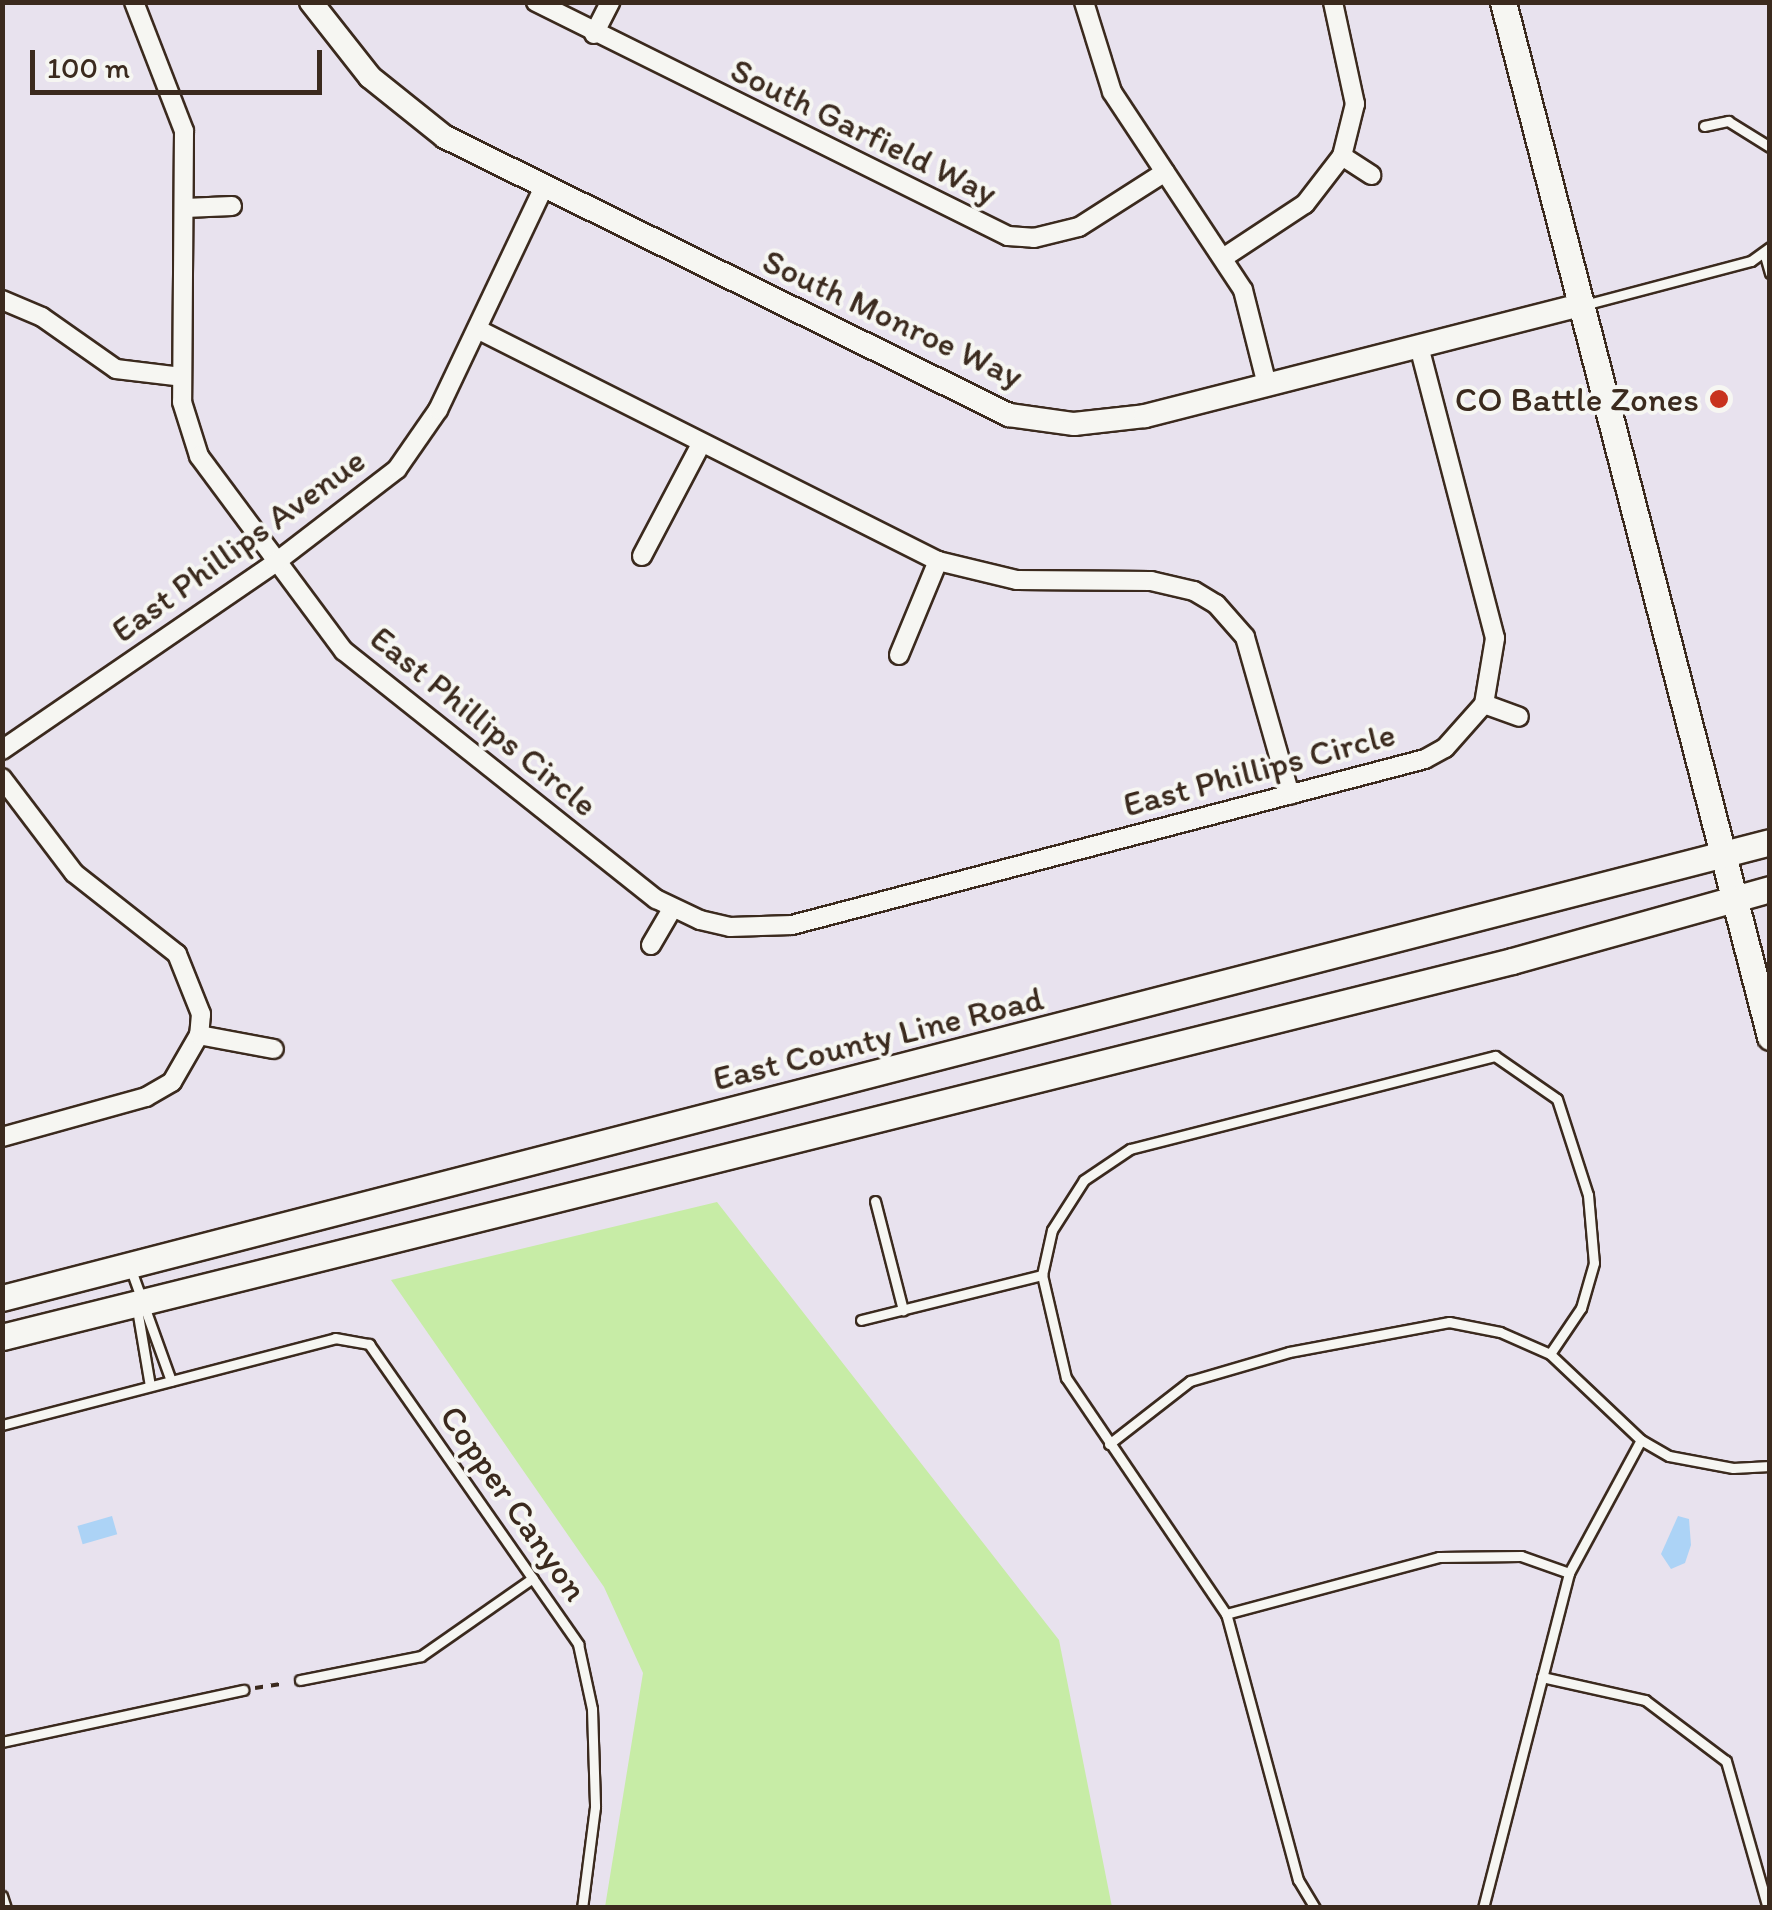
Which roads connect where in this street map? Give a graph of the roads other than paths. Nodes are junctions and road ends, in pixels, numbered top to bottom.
1 (134, 2) edge
2 (311, 2) edge
3 (536, 2) edge
4 (610, 2) edge
5 (1084, 2) edge
6 (1334, 2) edge
7 (1503, 2) edge
8 (594, 34) junction
9 (1704, 126) dead end
10 (1770, 148) edge
11 (1342, 156) junction
12 (1165, 172) junction
13 (1371, 175) dead end
14 (544, 187) junction
15 (232, 206) dead end
16 (185, 208) junction
17 (1766, 250) edge
18 (1222, 258) junction
19 (1770, 273) edge
20 (2, 300) edge
21 (1581, 306) junction
22 (477, 328) junction
23 (1419, 347) junction
24 (182, 376) junction
25 (1267, 384) junction
26 (701, 444) junction
27 (642, 556) dead end
28 (938, 561) junction
29 (275, 563) junction
30 (899, 656) dead end
31 (1484, 704) junction
32 (1519, 717) dead end
33 (2, 750) edge
34 (2, 778) edge
35 (1290, 795) junction
36 (1770, 842) edge
37 (1722, 854) junction
38 (1770, 889) edge
39 (1734, 899) junction
40 (672, 908) junction
41 (651, 945) dead end
42 (199, 1035) junction
43 (1770, 1037) edge
44 (274, 1048) dead end
45 (2, 1137) edge
46 (875, 1201) dead end
47 (129, 1264) junction
48 (1042, 1275) junction
49 (2, 1298) edge
50 (139, 1302) junction
51 (903, 1310) junction
52 (861, 1320) dead end
53 (2, 1337) edge
54 (1550, 1354) junction
55 (171, 1381) junction
56 (150, 1386) junction
57 (2, 1424) edge
58 (1640, 1440) junction
59 (1109, 1444) junction
60 (1770, 1466) edge
61 (1570, 1573) junction
62 (532, 1578) junction
63 (1226, 1614) junction
64 (1542, 1677) junction
65 (300, 1680) road end
66 (243, 1690) road end
67 (2, 1742) edge
68 (2, 1896) edge
69 (6, 1908) edge
70 (582, 1908) edge
71 (1315, 1908) edge
72 (1483, 1908) edge
73 (1768, 1908) edge

1 - 16 street, East Phillips Circle
2 - 14 street, South Monroe Way
3 - 8 street, South Garfield Way
4 - 8 street
5 - 12 street
6 - 11 street
7 - 21 main road
8 - 12 street, South Garfield Way
9 - 10 lane
11 - 13 street
11 - 18 street
12 - 18 street
14 - 22 street, East Phillips Avenue
14 - 25 street, South Monroe Way
15 - 16 street
16 - 24 street, East Phillips Circle
17 - 19 lane
17 - 21 lane
18 - 25 street
20 - 24 street
21 - 23 street, South Monroe Way
21 - 37 main road
22 - 26 street
22 - 29 street, East Phillips Avenue
23 - 25 street, South Monroe Way
23 - 31 street
24 - 29 street, East Phillips Circle
26 - 27 street
26 - 28 street
28 - 30 street
28 - 35 street
29 - 33 street, East Phillips Avenue
29 - 40 street, East Phillips Circle
31 - 32 street
31 - 35 street, East Phillips Circle
34 - 42 street
35 - 40 street, East Phillips Circle
36 - 37 main road, East County Line Road
37 - 39 main road
37 - 47 main road, East County Line Road
38 - 39 main road
39 - 43 main road
39 - 50 main road
40 - 41 street
42 - 44 street
42 - 45 street
46 - 51 lane
47 - 49 main road, East County Line Road
47 - 50 lane
48 - 51 lane
48 - 54 lane
48 - 59 lane
50 - 53 main road
50 - 55 lane
50 - 56 lane
51 - 52 lane
54 - 58 lane
54 - 59 lane
55 - 56 lane, Copper Canyon
55 - 62 lane, Copper Canyon
56 - 57 lane, Copper Canyon
58 - 60 lane
58 - 61 lane
59 - 63 lane
61 - 63 lane
61 - 64 lane
62 - 65 lane
62 - 70 lane, Copper Canyon
63 - 71 lane
64 - 72 lane
64 - 73 lane
66 - 67 lane
68 - 69 lane

